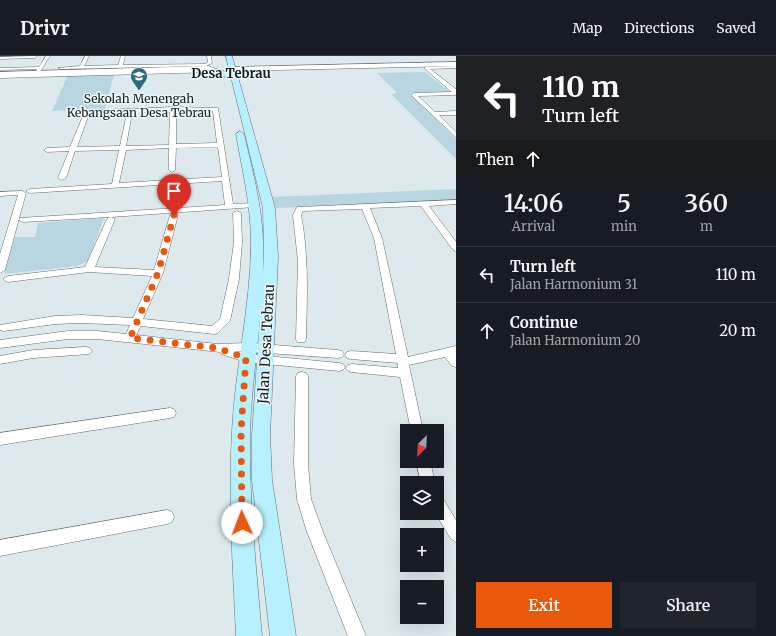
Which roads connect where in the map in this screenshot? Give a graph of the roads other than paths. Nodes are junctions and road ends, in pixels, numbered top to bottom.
1 (48, 56) edge
2 (87, 56) edge
3 (123, 56) edge
4 (209, 56) edge
5 (222, 56) edge
6 (229, 56) edge
7 (35, 57) dead end
8 (0, 58) edge
9 (221, 65) dead end
10 (456, 66) edge
11 (120, 67) junction
12 (60, 68) dead end
13 (81, 68) junction
14 (0, 69) edge
15 (209, 69) junction
16 (38, 71) junction
17 (230, 72) junction
18 (0, 75) edge
19 (456, 92) edge
20 (173, 110) junction
21 (130, 111) junction
22 (456, 113) edge
23 (434, 114) junction
24 (456, 135) edge
25 (221, 145) junction
26 (172, 146) junction
27 (123, 148) junction
28 (73, 149) junction
29 (47, 150) dead end
30 (172, 170) dead end
31 (62, 178) dead end
32 (225, 179) junction
33 (115, 186) junction
34 (26, 193) junction
35 (0, 194) edge
36 (254, 202) junction
37 (456, 202) edge
38 (229, 203) junction
39 (423, 203) junction
40 (365, 205) junction
41 (237, 213) dead end
42 (174, 215) dead end
43 (111, 219) dead end
44 (23, 220) dead end
45 (456, 248) edge
46 (89, 269) junction
47 (0, 270) edge
48 (158, 273) junction
49 (8, 279) dead end
50 (138, 322) junction
51 (4, 327) dead end
52 (130, 338) junction
53 (302, 339) dead end
54 (0, 344) edge
55 (86, 351) dead end
56 (452, 351) edge
57 (256, 353) junction
58 (314, 353) junction
59 (338, 354) dead end
60 (351, 355) dead end
61 (0, 360) edge
62 (456, 363) edge
63 (323, 365) junction
64 (404, 365) junction
65 (339, 367) dead end
66 (352, 368) dead end
67 (302, 376) dead end
68 (170, 413) dead end
69 (416, 424) edge
70 (0, 439) edge
71 (444, 514) edge
72 (167, 517) dead end
73 (456, 534) edge
74 (0, 548) edge
75 (249, 636) edge
76 (283, 636) edge
77 (357, 636) edge

1 - 16 street
2 - 13 street
3 - 11 street
4 - 11 street
5 - 17 main road, Jalan Desa Tebrau
6 - 17 main road, Jalan Desa Tebrau
7 - 8 street
9 - 15 main road
10 - 17 street
10 - 19 street
11 - 13 street
12 - 13 street
14 - 16 street
15 - 16 street
15 - 17 main road
16 - 18 street
17 - 36 main road, Jalan Desa Tebrau
17 - 57 main road, Jalan Desa Tebrau
19 - 23 street
20 - 21 street
20 - 25 street
20 - 26 street
21 - 27 street
21 - 28 street
22 - 23 street
23 - 24 street
25 - 26 street
25 - 32 street
26 - 27 street
26 - 30 street
27 - 28 street
27 - 33 street
28 - 29 street
28 - 31 street
32 - 33 street
32 - 38 street
33 - 34 street
34 - 35 street
34 - 47 street
36 - 38 street
36 - 57 main road, Jalan Desa Tebrau
37 - 39 street
38 - 44 street
39 - 40 street
39 - 45 street
40 - 53 street
40 - 64 street
41 - 50 street
42 - 48 street
43 - 46 street
46 - 48 street
46 - 49 street
48 - 50 street
50 - 51 street
50 - 52 street
52 - 54 street
52 - 57 street
55 - 61 street
56 - 62 street
56 - 64 street
57 - 58 street
57 - 63 street
57 - 75 main road, Jalan Desa Tebrau
57 - 76 main road, Jalan Desa Tebrau
58 - 59 street
58 - 63 street
60 - 64 street
63 - 65 street
64 - 66 street
64 - 69 street
67 - 77 street
68 - 70 street
71 - 73 street
72 - 74 street

